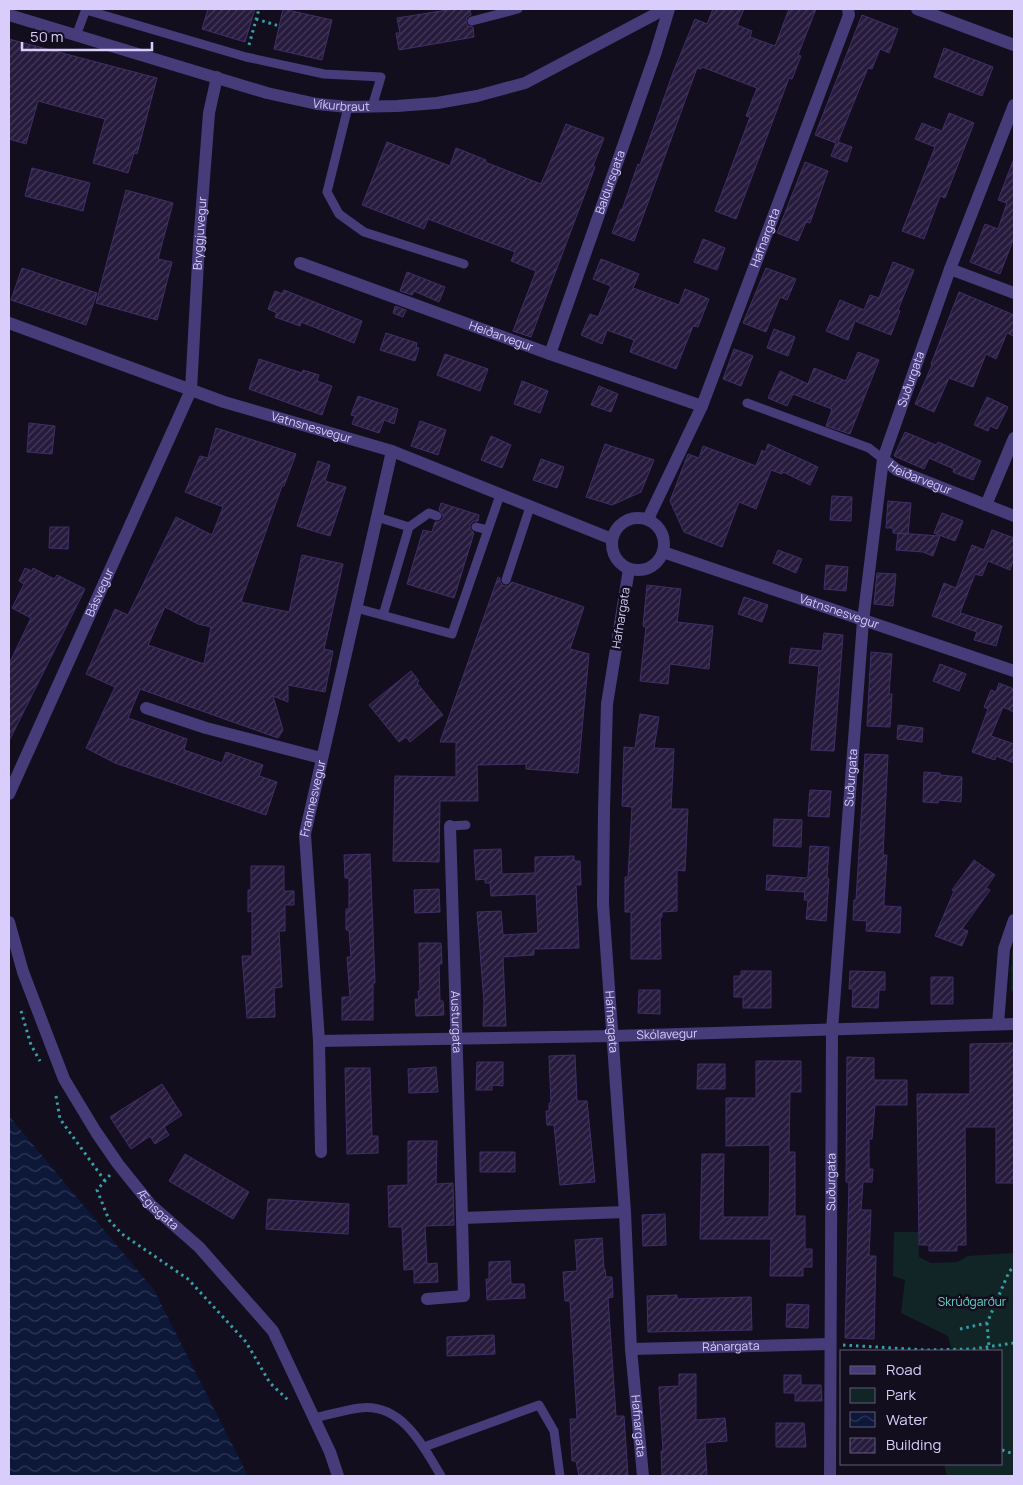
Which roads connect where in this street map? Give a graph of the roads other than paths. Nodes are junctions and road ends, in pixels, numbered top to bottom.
1 (86, 9) edge
2 (665, 9) edge
3 (669, 9) edge
4 (917, 9) edge
5 (513, 10) edge
6 (852, 11) edge
7 (9, 16) edge
8 (472, 21) dead end
9 (76, 36) junction
10 (1014, 44) edge
11 (217, 77) junction
12 (1014, 105) edge
13 (348, 107) junction
14 (372, 107) junction
15 (300, 262) dead end
16 (464, 264) dead end
17 (950, 269) junction
18 (1014, 293) edge
19 (9, 324) edge
20 (550, 354) junction
21 (192, 390) junction
22 (747, 403) dead end
23 (702, 406) junction
24 (1014, 438) edge
25 (392, 451) junction
26 (883, 459) junction
27 (500, 495) junction
28 (986, 505) junction
29 (530, 507) junction
30 (437, 516) dead end
31 (1014, 516) edge
32 (377, 517) junction
33 (648, 519) junction
34 (409, 527) junction
35 (476, 527) dead end
36 (488, 530) junction
37 (612, 539) junction
38 (663, 552) junction
39 (629, 568) junction
40 (506, 580) dead end
41 (356, 608) junction
42 (383, 615) junction
43 (862, 621) junction
44 (1014, 671) edge
45 (146, 708) dead end
46 (321, 758) junction
47 (9, 794) edge
48 (466, 825) dead end
49 (450, 826) joint
50 (1014, 920) edge
51 (9, 922) edge
52 (998, 1024) junction
53 (1014, 1024) edge
54 (832, 1030) junction
55 (613, 1036) junction
56 (457, 1038) junction
57 (319, 1041) junction
58 (321, 1152) dead end
59 (625, 1212) junction
60 (462, 1218) junction
61 (427, 1299) dead end
62 (830, 1344) junction
63 (631, 1349) junction
64 (314, 1418) junction
65 (424, 1447) junction
66 (338, 1476) edge
67 (441, 1476) edge
68 (560, 1476) edge
69 (643, 1476) edge
70 (830, 1476) edge

1 - 9 lane
1 - 14 lane
2 - 14 street, Víkurbraut
3 - 20 street, Baldursgata
4 - 10 street
5 - 8 lane
6 - 23 street, Hafnargata
7 - 9 street, Víkurbraut
9 - 11 street, Víkurbraut
11 - 13 street, Víkurbraut
11 - 21 street, Bryggjuvegur
12 - 17 street, Suðurgata
13 - 14 street, Víkurbraut
13 - 16 lane
15 - 20 street, Heiðarvegur
17 - 18 street
17 - 26 street, Suðurgata
19 - 21 street, Vatnsnesvegur
20 - 23 street, Heiðarvegur
21 - 25 street, Vatnsnesvegur
21 - 47 street, Básvegur
22 - 26 lane, Heiðarvegur
23 - 33 street, Hafnargata
24 - 28 street
25 - 27 street, Vatnsnesvegur
25 - 32 street, Framnesvegur
26 - 28 street, Heiðarvegur
26 - 43 street, Suðurgata
27 - 29 street, Vatnsnesvegur
27 - 36 lane
28 - 31 street, Heiðarvegur
29 - 37 street, Vatnsnesvegur
29 - 40 lane
30 - 34 lane
32 - 34 lane
32 - 41 street, Framnesvegur
33 - 37 street
33 - 38 street
34 - 42 lane
35 - 36 lane
36 - 42 lane
37 - 39 street
38 - 39 street
38 - 43 street, Vatnsnesvegur
39 - 55 street, Hafnargata
41 - 42 lane
41 - 46 street, Framnesvegur
43 - 44 street, Vatnsnesvegur
43 - 54 street, Suðurgata
45 - 46 street
46 - 57 street, Framnesvegur
48 - 49 lane
49 - 56 street, Austurgata
50 - 52 street
51 - 64 street, Ægisgata
52 - 53 street, Skólavegur
52 - 54 street, Skólavegur
54 - 55 street, Skólavegur
54 - 62 street, Suðurgata
55 - 56 street, Skólavegur
55 - 59 street, Hafnargata
56 - 57 street, Skólavegur
56 - 60 street, Austurgata
57 - 58 street, Framnesvegur
59 - 60 street
59 - 63 street, Hafnargata
60 - 61 street, Austurgata
62 - 63 street, Ránargata
62 - 70 street, Suðurgata
63 - 69 street, Hafnargata
64 - 65 lane
64 - 66 street, Ægisgata
65 - 67 lane
65 - 68 lane

